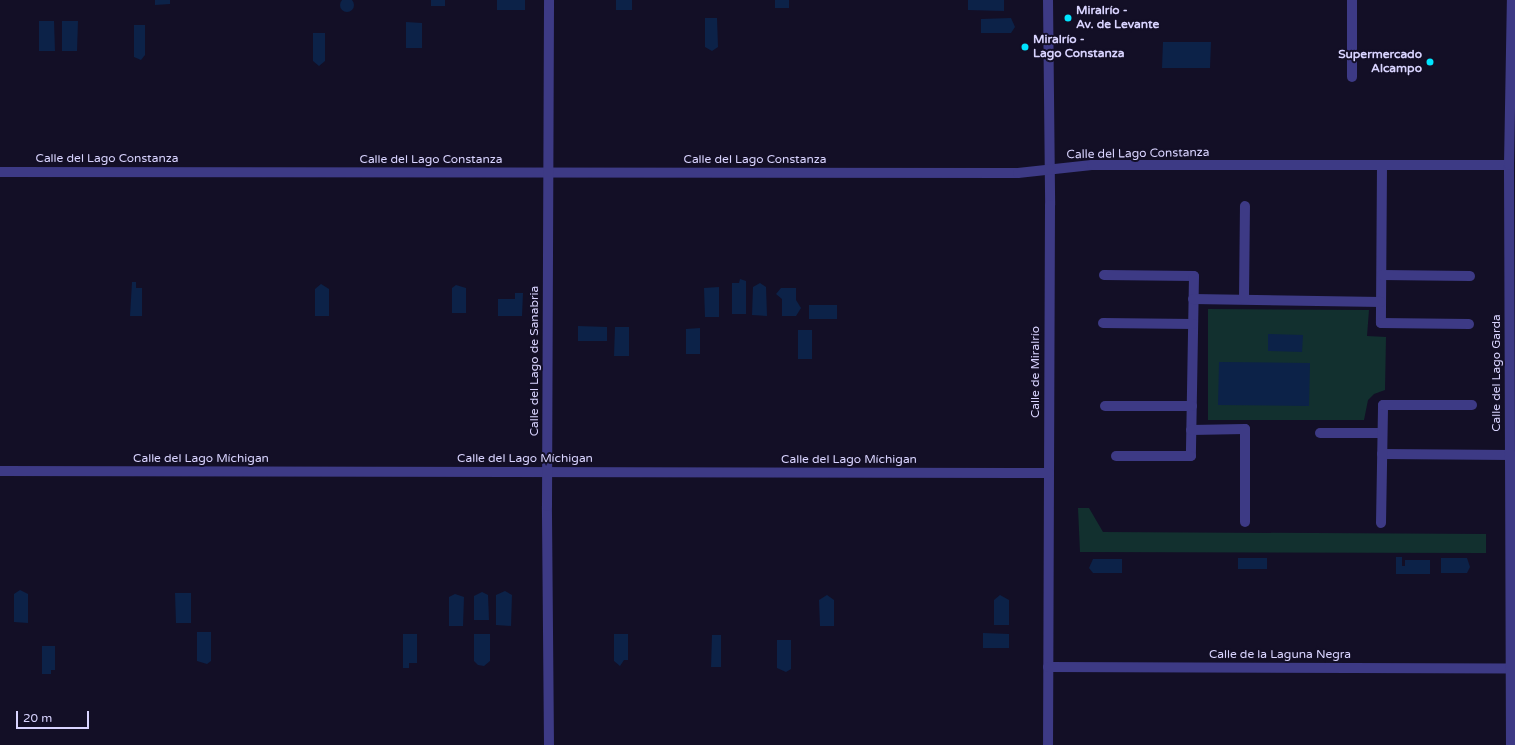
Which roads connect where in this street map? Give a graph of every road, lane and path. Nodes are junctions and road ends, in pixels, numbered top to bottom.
1 (549, 0) edge
2 (1048, 0) edge
3 (1352, 0) edge
4 (1512, 0) edge
5 (1352, 77) dead end
6 (1509, 165) junction
7 (1382, 166) junction
8 (1049, 170) junction
9 (0, 172) edge
10 (548, 173) junction
11 (1245, 206) dead end
12 (1104, 275) dead end
13 (1382, 275) junction
14 (1470, 276) dead end
15 (1194, 299) junction
16 (1244, 299) junction
17 (1381, 302) junction
18 (1104, 322) dead end
19 (1193, 324) junction
20 (1469, 324) dead end
21 (1472, 405) dead end
22 (1105, 406) dead end
23 (1192, 406) junction
24 (1191, 430) junction
25 (1320, 433) dead end
26 (1382, 433) junction
27 (1382, 454) junction
28 (1511, 455) junction
29 (1116, 456) dead end
30 (0, 471) edge
31 (547, 472) junction
32 (1049, 473) junction
33 (1245, 522) dead end
34 (1381, 523) dead end
35 (1048, 667) junction
36 (1512, 669) junction
37 (549, 745) edge
38 (1048, 745) edge
39 (1511, 745) edge

1 - 10 street, Calle del Lago de Sanabria
2 - 8 street, Calle de Miralrío
3 - 5 street
4 - 6 street, Calle del Lago Garda
6 - 7 street, Calle del Lago Constanza
6 - 28 street, Calle del Lago Garda
7 - 8 street, Calle del Lago Constanza
7 - 13 street
8 - 10 street, Calle del Lago Constanza
8 - 32 street, Calle de Miralrío
9 - 10 street, Calle del Lago Constanza
10 - 31 street, Calle del Lago de Sanabria
11 - 16 street
12 - 15 street
13 - 14 street
13 - 17 street
15 - 16 street
15 - 19 street
16 - 17 street
17 - 20 street
18 - 19 street
19 - 23 street
21 - 26 street
22 - 23 street
23 - 24 street
24 - 29 street
24 - 33 street
25 - 26 street
26 - 27 street
27 - 28 street
27 - 34 street
28 - 36 street, Calle del Lago Garda
30 - 31 street, Calle del Lago Míchigan
31 - 32 street, Calle del Lago Míchigan
31 - 37 street, Calle del Lago de Sanabria
32 - 35 street, Calle de Miralrío
35 - 36 street, Calle de la Laguna Negra
35 - 38 street, Calle de Miralrío
36 - 39 street, Calle del Lago Garda

